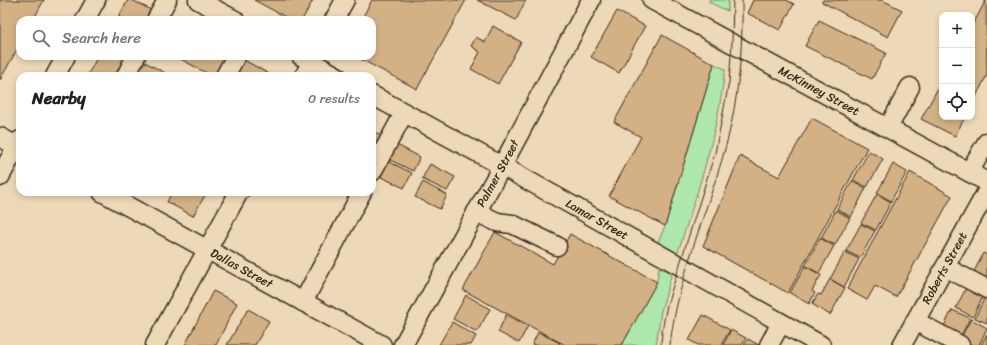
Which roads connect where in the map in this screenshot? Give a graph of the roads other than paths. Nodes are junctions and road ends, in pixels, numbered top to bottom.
1 (96, 0) edge
2 (166, 0) edge
3 (198, 0) edge
4 (345, 0) edge
5 (591, 0) edge
6 (652, 0) edge
7 (87, 16) edge
8 (158, 16) edge
9 (228, 16) edge
10 (336, 16) edge
11 (64, 60) edge
12 (134, 60) edge
13 (234, 60) edge
14 (308, 62) edge
15 (57, 72) edge
16 (128, 72) edge
17 (227, 72) edge
18 (329, 72) edge
19 (910, 87) dead end
20 (376, 97) edge
21 (404, 113) junction
22 (888, 128) junction
23 (0, 137) edge
24 (987, 142) edge
25 (16, 143) edge
26 (16, 149) edge
27 (376, 165) edge
28 (502, 166) junction
29 (970, 172) junction
30 (0, 177) edge
31 (987, 182) edge
32 (987, 191) edge
33 (112, 196) edge
34 (237, 196) edge
35 (360, 196) edge
36 (476, 212) junction
37 (557, 246) dead end
38 (207, 250) junction
39 (945, 267) junction
40 (987, 289) edge
41 (303, 302) junction
42 (915, 322) junction
43 (781, 323) junction
44 (155, 345) edge
45 (382, 345) edge
46 (403, 345) edge
47 (769, 345) edge
48 (821, 345) edge
49 (902, 345) edge
50 (960, 345) edge

1 - 7 street
2 - 8 street
3 - 9 street
4 - 10 street
5 - 28 street, Palmer Street
6 - 22 street, McKinney Street
11 - 15 street
12 - 16 street
13 - 17 street
14 - 18 street
19 - 22 street
20 - 21 street, Lamar Street
21 - 27 street
21 - 28 street, Lamar Street
22 - 29 street, McKinney Street
23 - 25 street
24 - 29 street
26 - 30 street
28 - 36 street, Palmer Street
28 - 43 street, Lamar Street
29 - 31 street, McKinney Street
32 - 39 street, Roberts Street
33 - 38 street, Dallas Street
34 - 38 street
35 - 41 street
36 - 37 street
36 - 46 street, Palmer Street
38 - 41 street, Dallas Street
38 - 44 street
39 - 40 street
39 - 42 street, Roberts Street
41 - 45 street, Dallas Street
42 - 49 street, Roberts Street
42 - 50 street
43 - 47 street
43 - 48 street, Lamar Street

